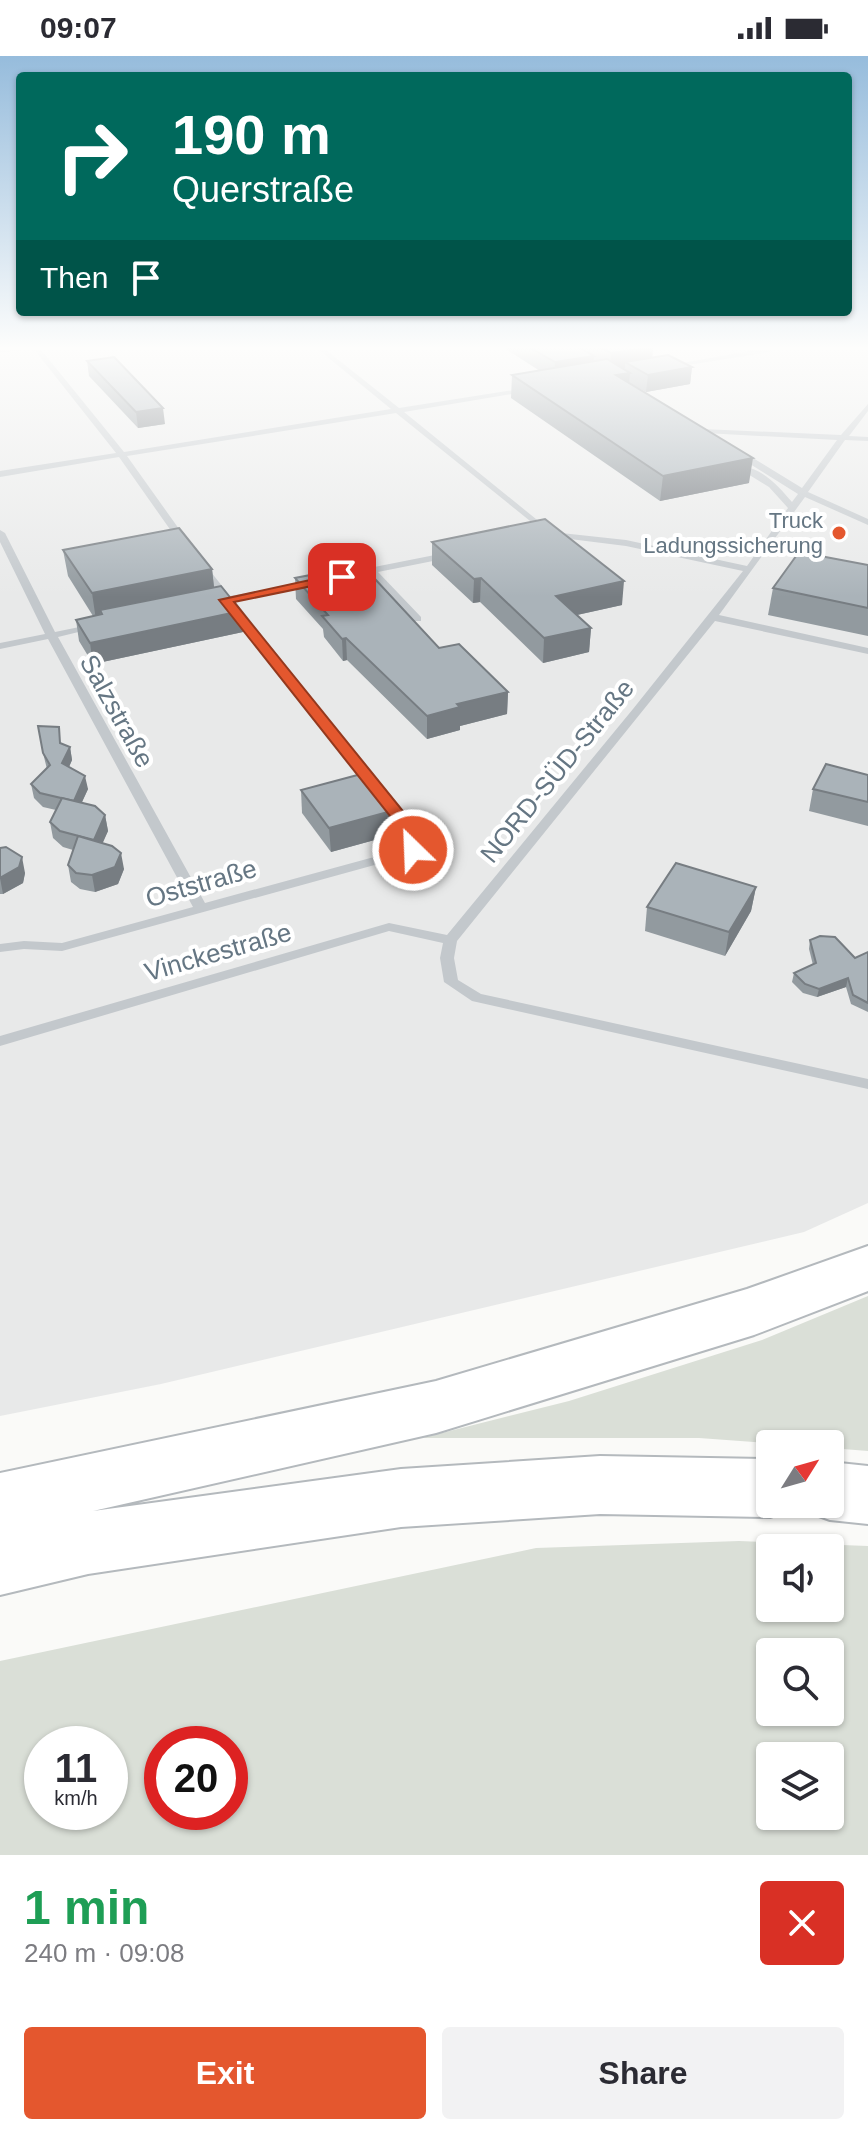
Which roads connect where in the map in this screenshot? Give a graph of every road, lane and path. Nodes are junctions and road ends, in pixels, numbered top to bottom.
1 (102, 430) edge
2 (279, 430) edge
3 (422, 430) edge
4 (847, 430) edge
5 (705, 431) joint
6 (693, 436) edge
7 (841, 437) junction
8 (868, 439) edge
9 (706, 444) edge
10 (122, 455) junction
11 (733, 460) edge
12 (0, 474) edge
13 (805, 494) junction
14 (793, 508) junction
15 (868, 522) edge
16 (0, 533) edge
17 (551, 534) junction
18 (536, 537) edge
19 (191, 552) edge
20 (461, 552) edge
21 (200, 564) edge
22 (749, 569) junction
23 (371, 571) junction
24 (342, 577) edge
25 (327, 580) edge
26 (226, 600) junction
27 (211, 603) edge
28 (712, 617) junction
29 (417, 619) edge
30 (109, 624) edge
31 (51, 635) junction
32 (0, 646) edge
33 (868, 651) edge
34 (200, 907) junction
35 (450, 940) junction
36 (0, 948) edge
37 (0, 1041) edge
38 (868, 1084) edge
39 (868, 1268) edge
40 (756, 1488) edge
41 (844, 1492) edge
42 (868, 1495) edge
43 (0, 1503) edge
44 (0, 1563) edge

1 - 10 lane
2 - 10 lane
3 - 17 lane
4 - 7 lane, NORD-SÜD-Straße
5 - 7 lane
5 - 13 lane
6 - 9 lane
7 - 8 lane
7 - 13 lane, NORD-SÜD-Straße
10 - 12 lane
10 - 19 lane
11 - 14 lane
13 - 14 lane, NORD-SÜD-Straße
13 - 15 lane
14 - 22 lane, NORD-SÜD-Straße
16 - 31 lane, Salzstraße
17 - 18 lane
17 - 22 lane
20 - 23 lane
21 - 26 lane
22 - 28 lane, NORD-SÜD-Straße
23 - 24 lane
23 - 29 lane
25 - 26 lane
26 - 27 lane
26 - 34 lane, Oststraße
28 - 33 lane
28 - 35 lane, NORD-SÜD-Straße
30 - 31 lane
31 - 32 lane
31 - 34 lane, Salzstraße
34 - 36 lane, Oststraße
35 - 37 lane, Vinckestraße
35 - 38 lane
39 - 43 highway
40 - 44 highway
41 - 42 highway

